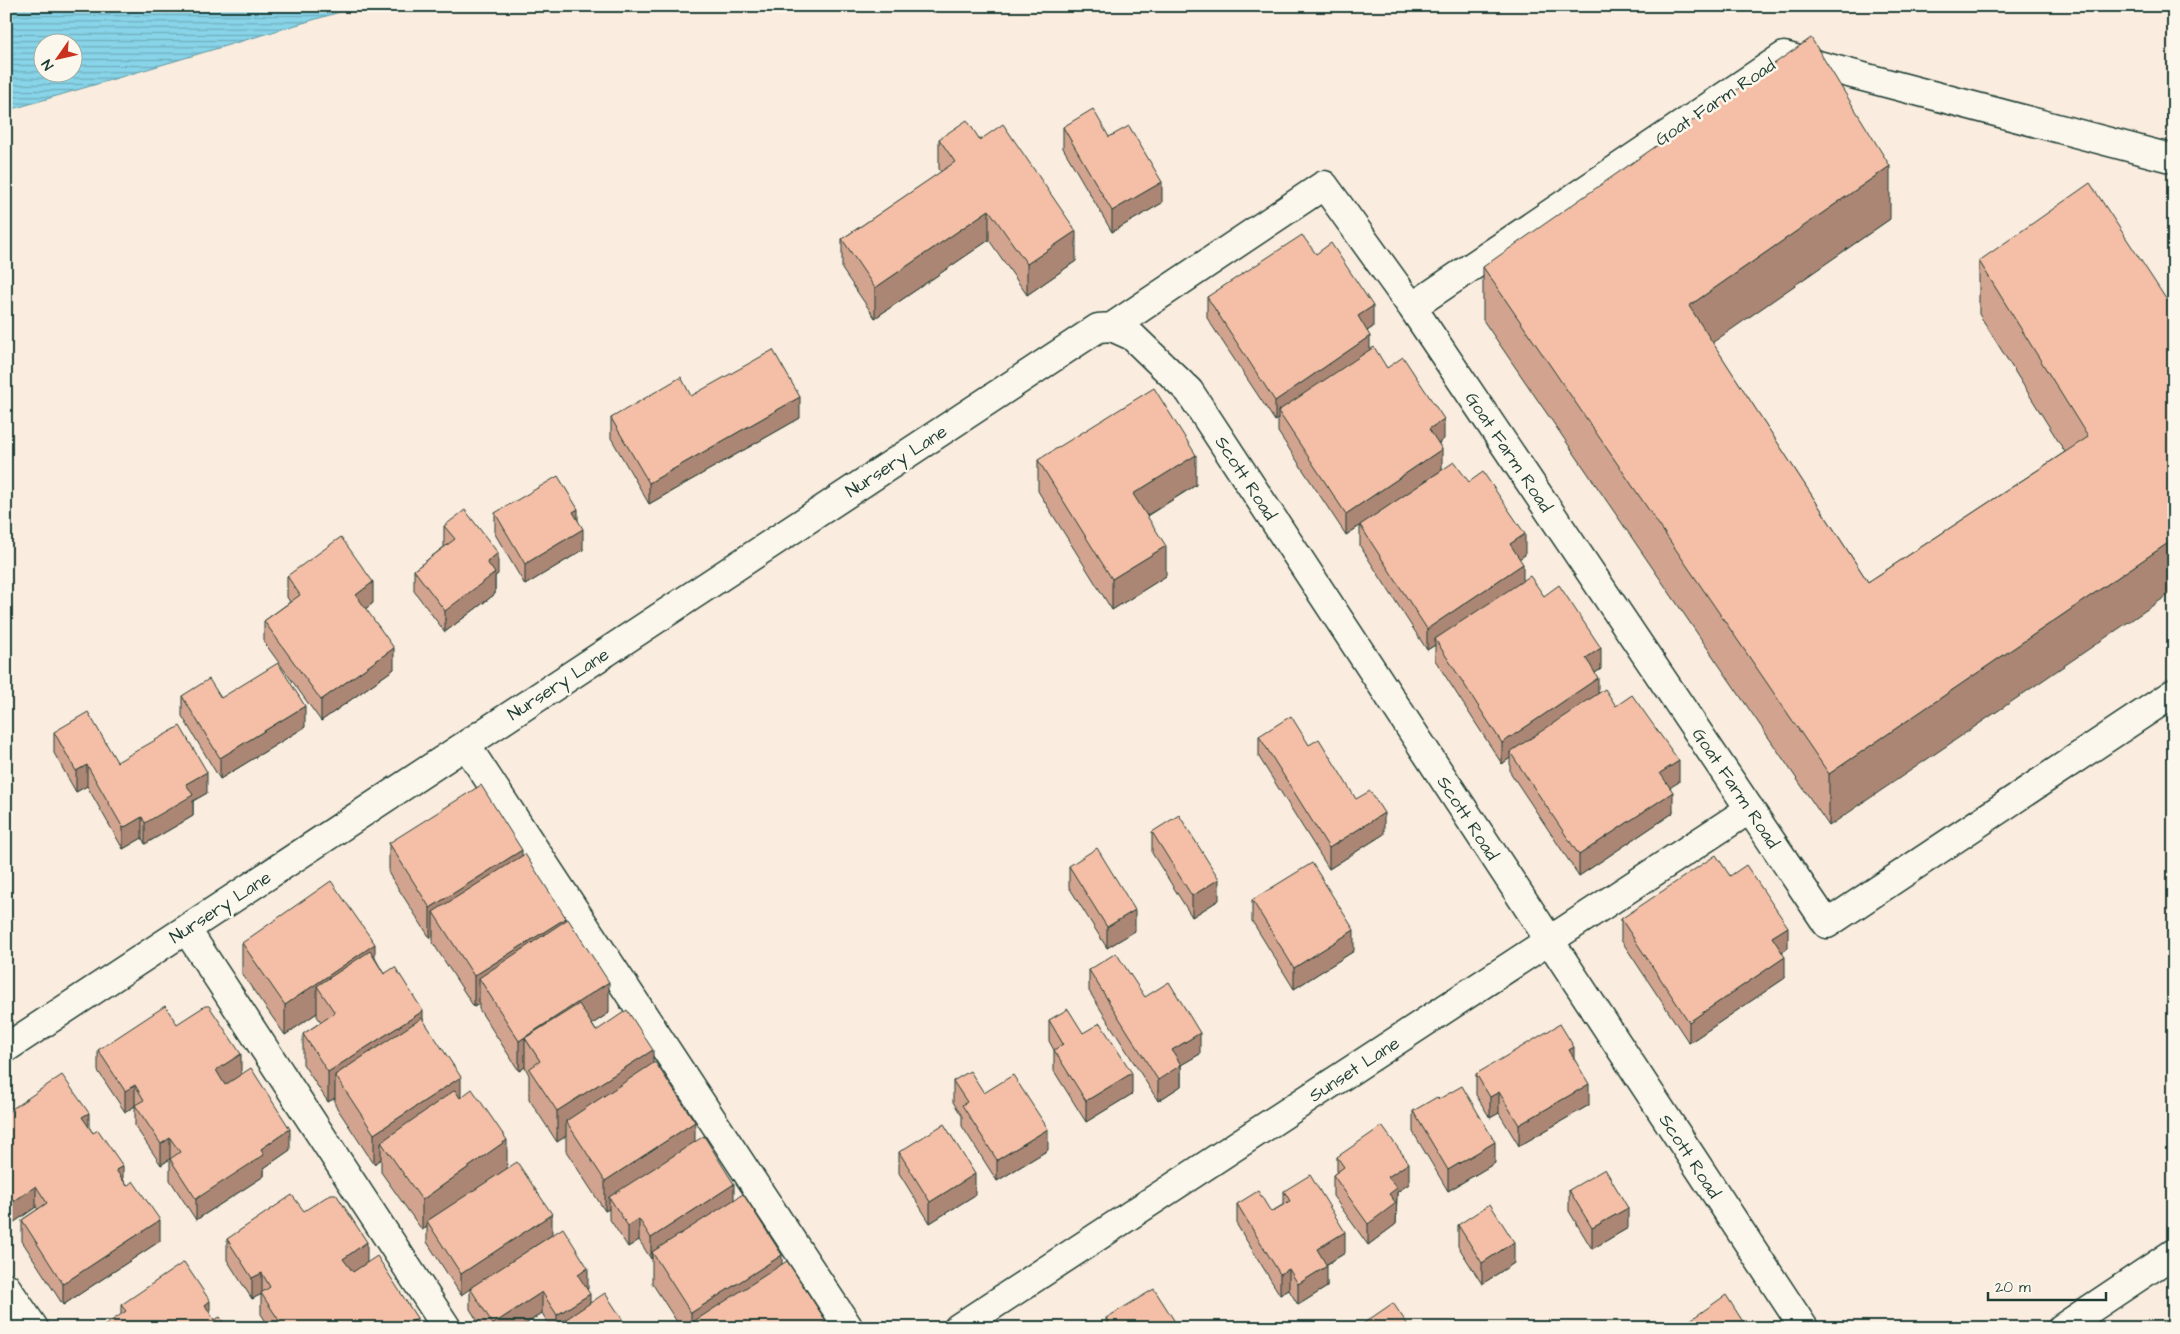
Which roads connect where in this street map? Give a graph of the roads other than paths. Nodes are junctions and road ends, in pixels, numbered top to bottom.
1 (2174, 159) edge
2 (1412, 307) junction
3 (1112, 327) junction
4 (2174, 693) edge
5 (466, 745) junction
6 (1750, 810) junction
7 (186, 929) junction
8 (1548, 941) junction
9 (6, 1048) edge
10 (2174, 1253) edge
11 (6, 1287) edge
12 (34, 1328) edge
13 (446, 1328) edge
14 (849, 1328) edge
15 (958, 1328) edge
16 (1804, 1328) edge
17 (2062, 1328) edge

1 - 2 street, Goat Farm Road
2 - 3 street, Goat Farm Road
2 - 6 street, Goat Farm Road
3 - 5 street, Nursery Lane
3 - 8 street, Scott Road
4 - 6 street, Goat Farm Road
5 - 7 street, Nursery Lane
5 - 14 street
6 - 8 street, Sunset Lane
7 - 9 street, Nursery Lane
7 - 13 street
8 - 15 street, Sunset Lane
8 - 16 street, Scott Road
10 - 17 street
11 - 12 street

